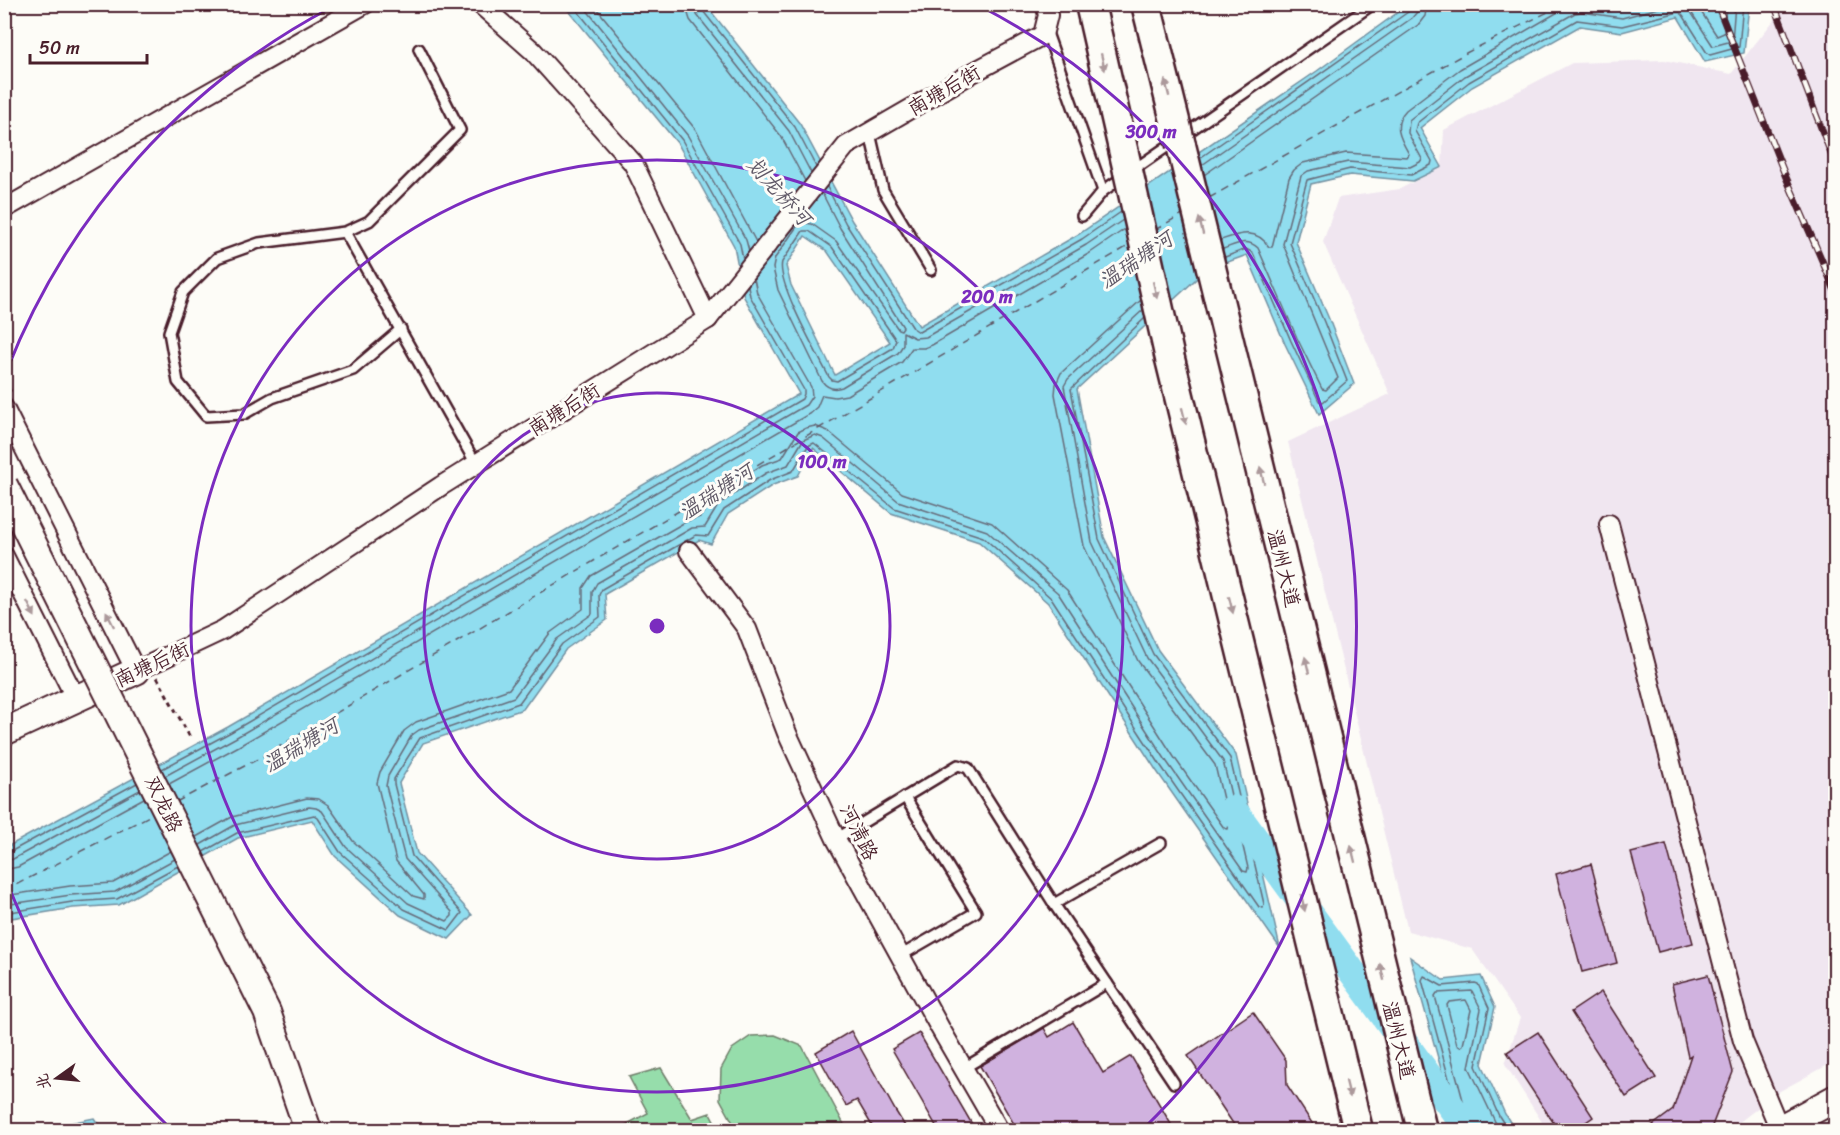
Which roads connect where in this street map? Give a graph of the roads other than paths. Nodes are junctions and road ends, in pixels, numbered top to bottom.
1 (365, 4) edge
2 (480, 4) edge
3 (1045, 4) edge
4 (1090, 4) edge
5 (1146, 4) edge
6 (1373, 4) edge
7 (1045, 26) junction
8 (419, 49) dead end
9 (870, 133) junction
10 (1103, 192) junction
11 (4, 208) edge
12 (1082, 216) dead end
13 (345, 232) junction
14 (931, 270) dead end
15 (708, 319) junction
16 (401, 328) junction
17 (4, 408) edge
18 (476, 464) junction
19 (4, 485) edge
20 (1609, 524) dead end
21 (689, 551) dead end
22 (4, 556) edge
23 (136, 671) junction
24 (76, 699) junction
25 (4, 732) edge
26 (905, 797) junction
27 (836, 839) junction
28 (1161, 843) dead end
29 (1054, 904) junction
30 (900, 956) junction
31 (1107, 983) junction
32 (964, 1068) junction
33 (1174, 1083) dead end
34 (1836, 1098) edge
35 (1779, 1130) edge
36 (308, 1131) edge
37 (999, 1131) edge
38 (1358, 1131) edge
39 (1422, 1131) edge

1 - 11 street
2 - 15 street
3 - 7 street
4 -> 38 main road, bridge
39 -> 5 main road, 温州大道, bridge
6 - 10 lane
7 - 9 street, 南塘后街
7 - 10 lane
8 - 13 lane
9 - 14 lane
9 - 15 street, 南塘后街
10 - 12 lane
13 - 16 lane
13 - 16 lane
15 - 18 street, 南塘后街
16 - 18 lane
23 -> 17 street
18 - 23 street, 南塘后街
19 - 36 main road, 双龙路, bridge
20 - 35 street
21 - 27 street, 河清路
22 -> 24 street
23 - 24 main road, 南塘后街
24 - 25 main road, 南塘后街
26 - 27 lane
26 - 29 lane
26 - 30 lane
27 - 30 street, 河清路
28 - 29 lane
29 - 31 lane
30 - 32 street, 河清路
31 - 32 lane
31 - 33 lane
32 - 37 street, 河清路
34 - 35 main road

